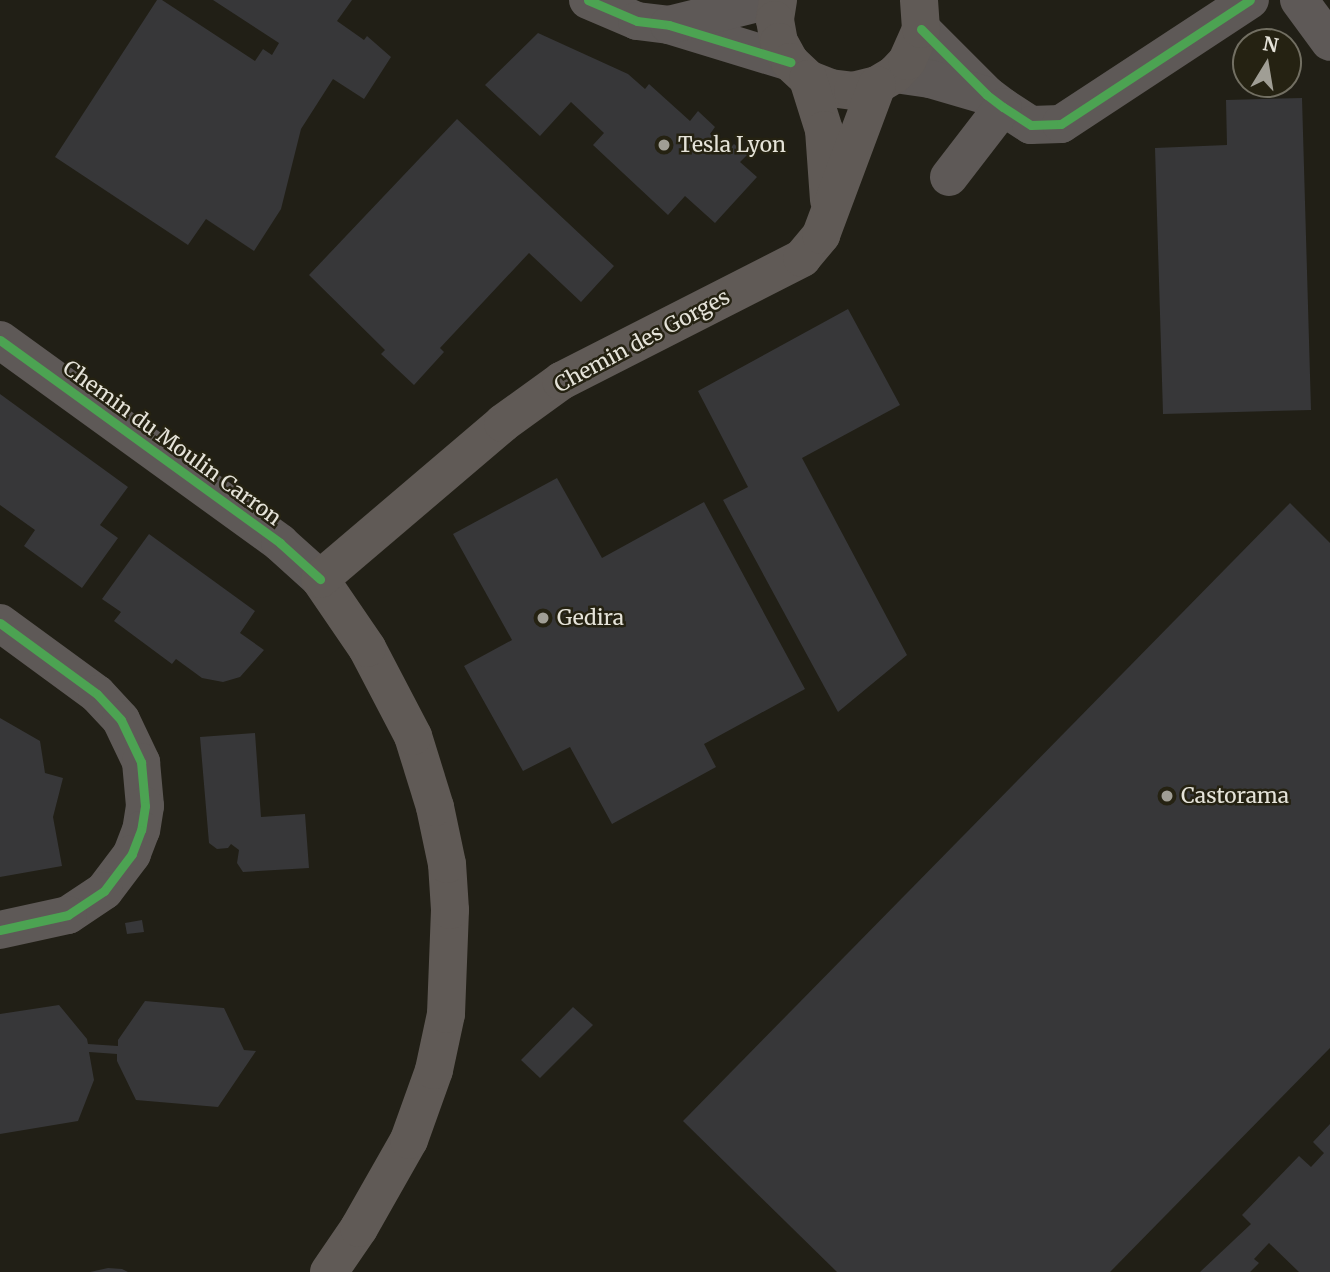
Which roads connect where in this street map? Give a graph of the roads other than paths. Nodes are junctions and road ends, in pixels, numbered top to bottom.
1 (588, 0) edge
2 (769, 0) edge
3 (778, 0) edge
4 (1250, 0) edge
5 (1299, 0) edge
6 (920, 14) edge
7 (669, 25) junction
8 (1330, 42) edge
9 (799, 70) junction
10 (886, 80) junction
11 (995, 101) junction
12 (949, 177) dead end
13 (829, 212) junction
14 (0, 340) edge
15 (320, 579) junction
16 (0, 623) edge
17 (0, 930) edge
18 (328, 1272) edge

1 - 7 street
2 - 7 street
3 - 9 main road, Chemin des Gorges
4 - 11 street
5 - 8 street
6 - 10 main road, Chemin des Gorges
6 - 11 street
7 - 9 street
9 - 10 main road
9 - 13 main road, Chemin des Gorges
10 - 11 street
10 - 13 main road, Chemin des Gorges
11 - 12 street
13 - 15 main road, Chemin des Gorges
14 - 15 street, Chemin du Moulin Carron
15 - 18 main road, Chemin du Moulin Carron
16 - 17 street

